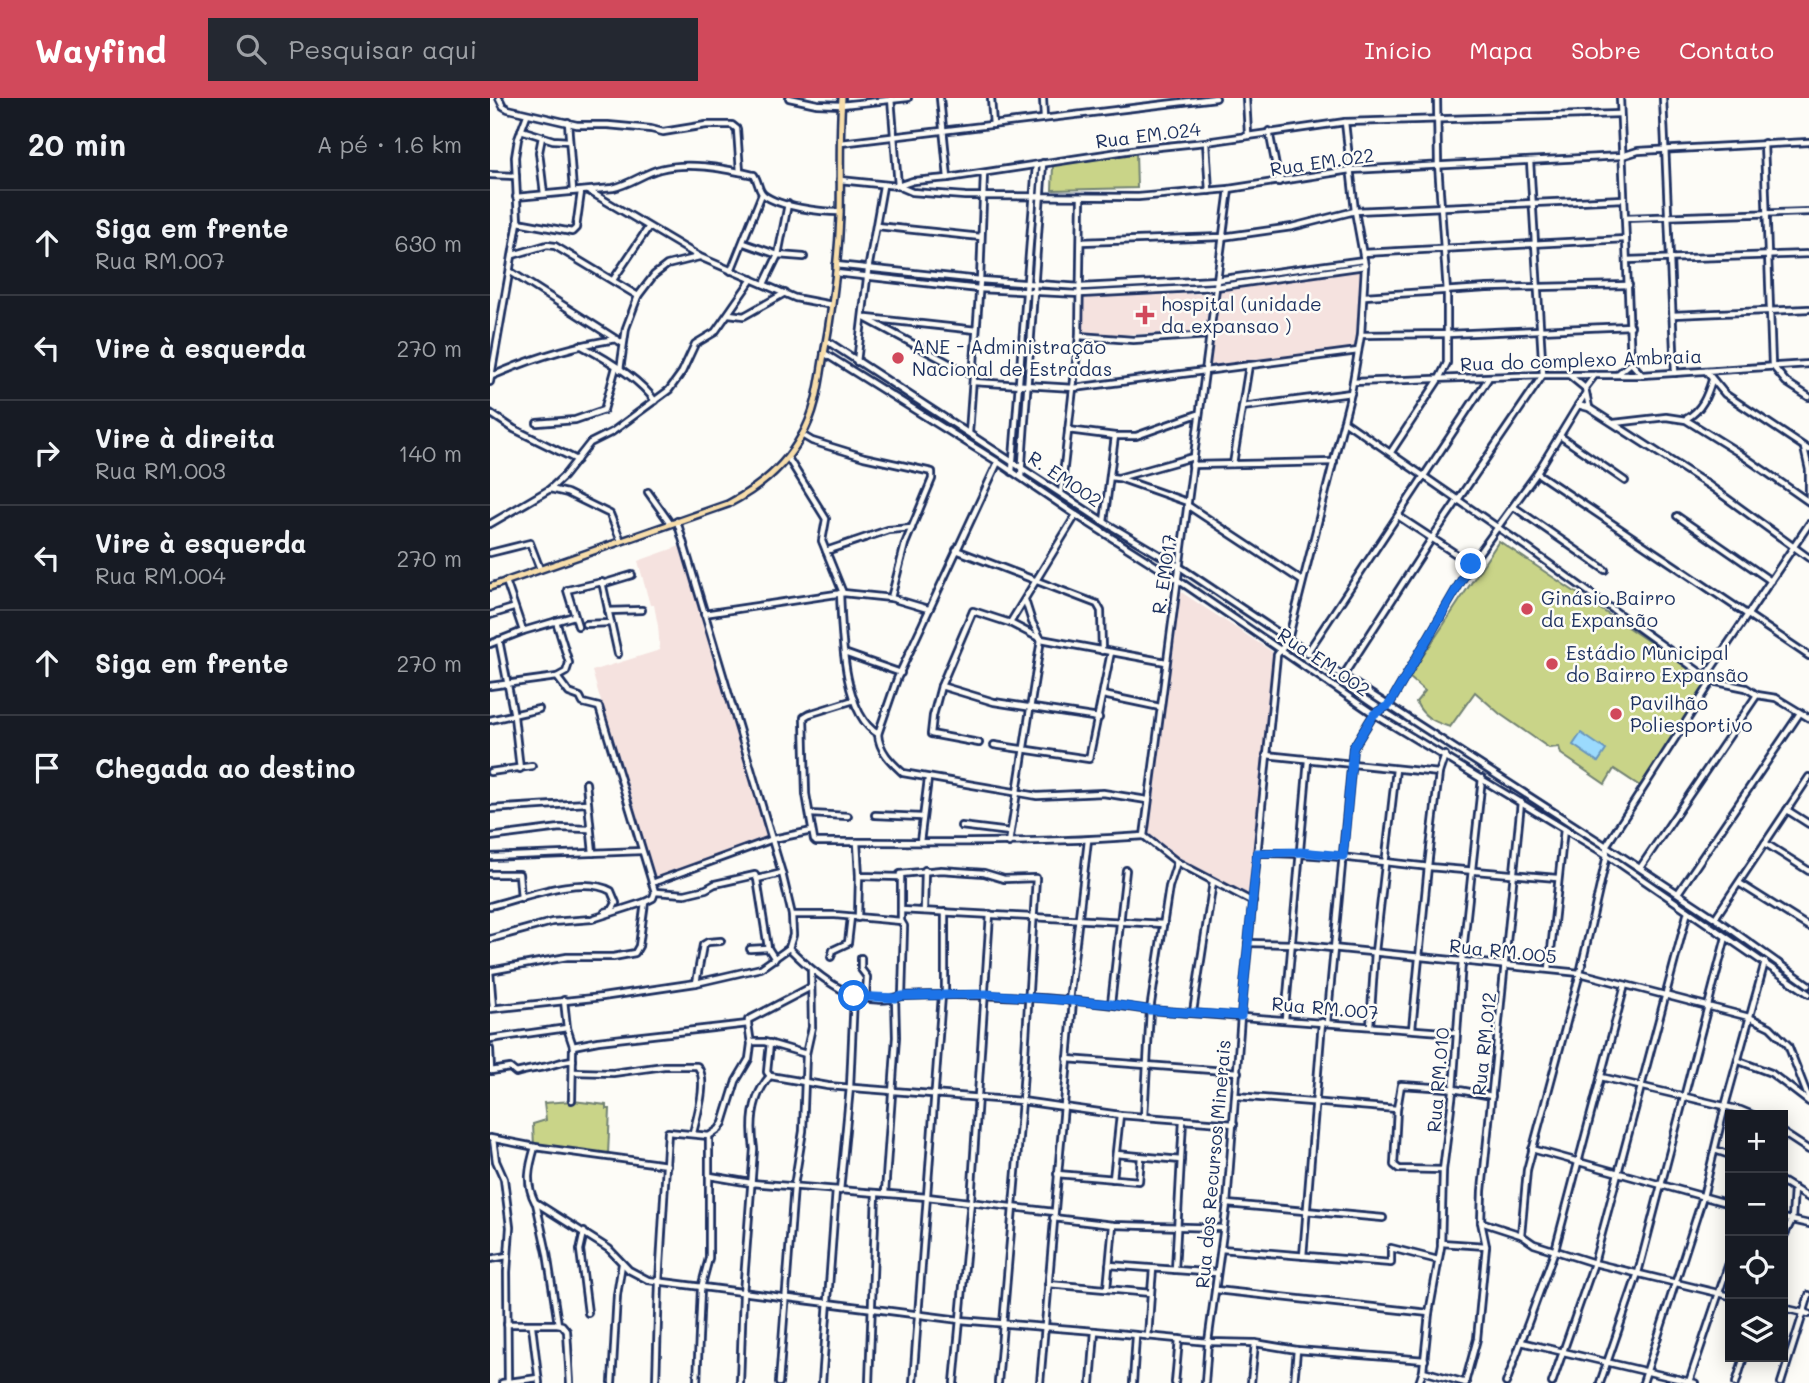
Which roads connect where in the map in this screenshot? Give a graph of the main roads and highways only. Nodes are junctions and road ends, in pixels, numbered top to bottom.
1 (841, 101) edge
2 (490, 587) edge

1 - 2 main road

